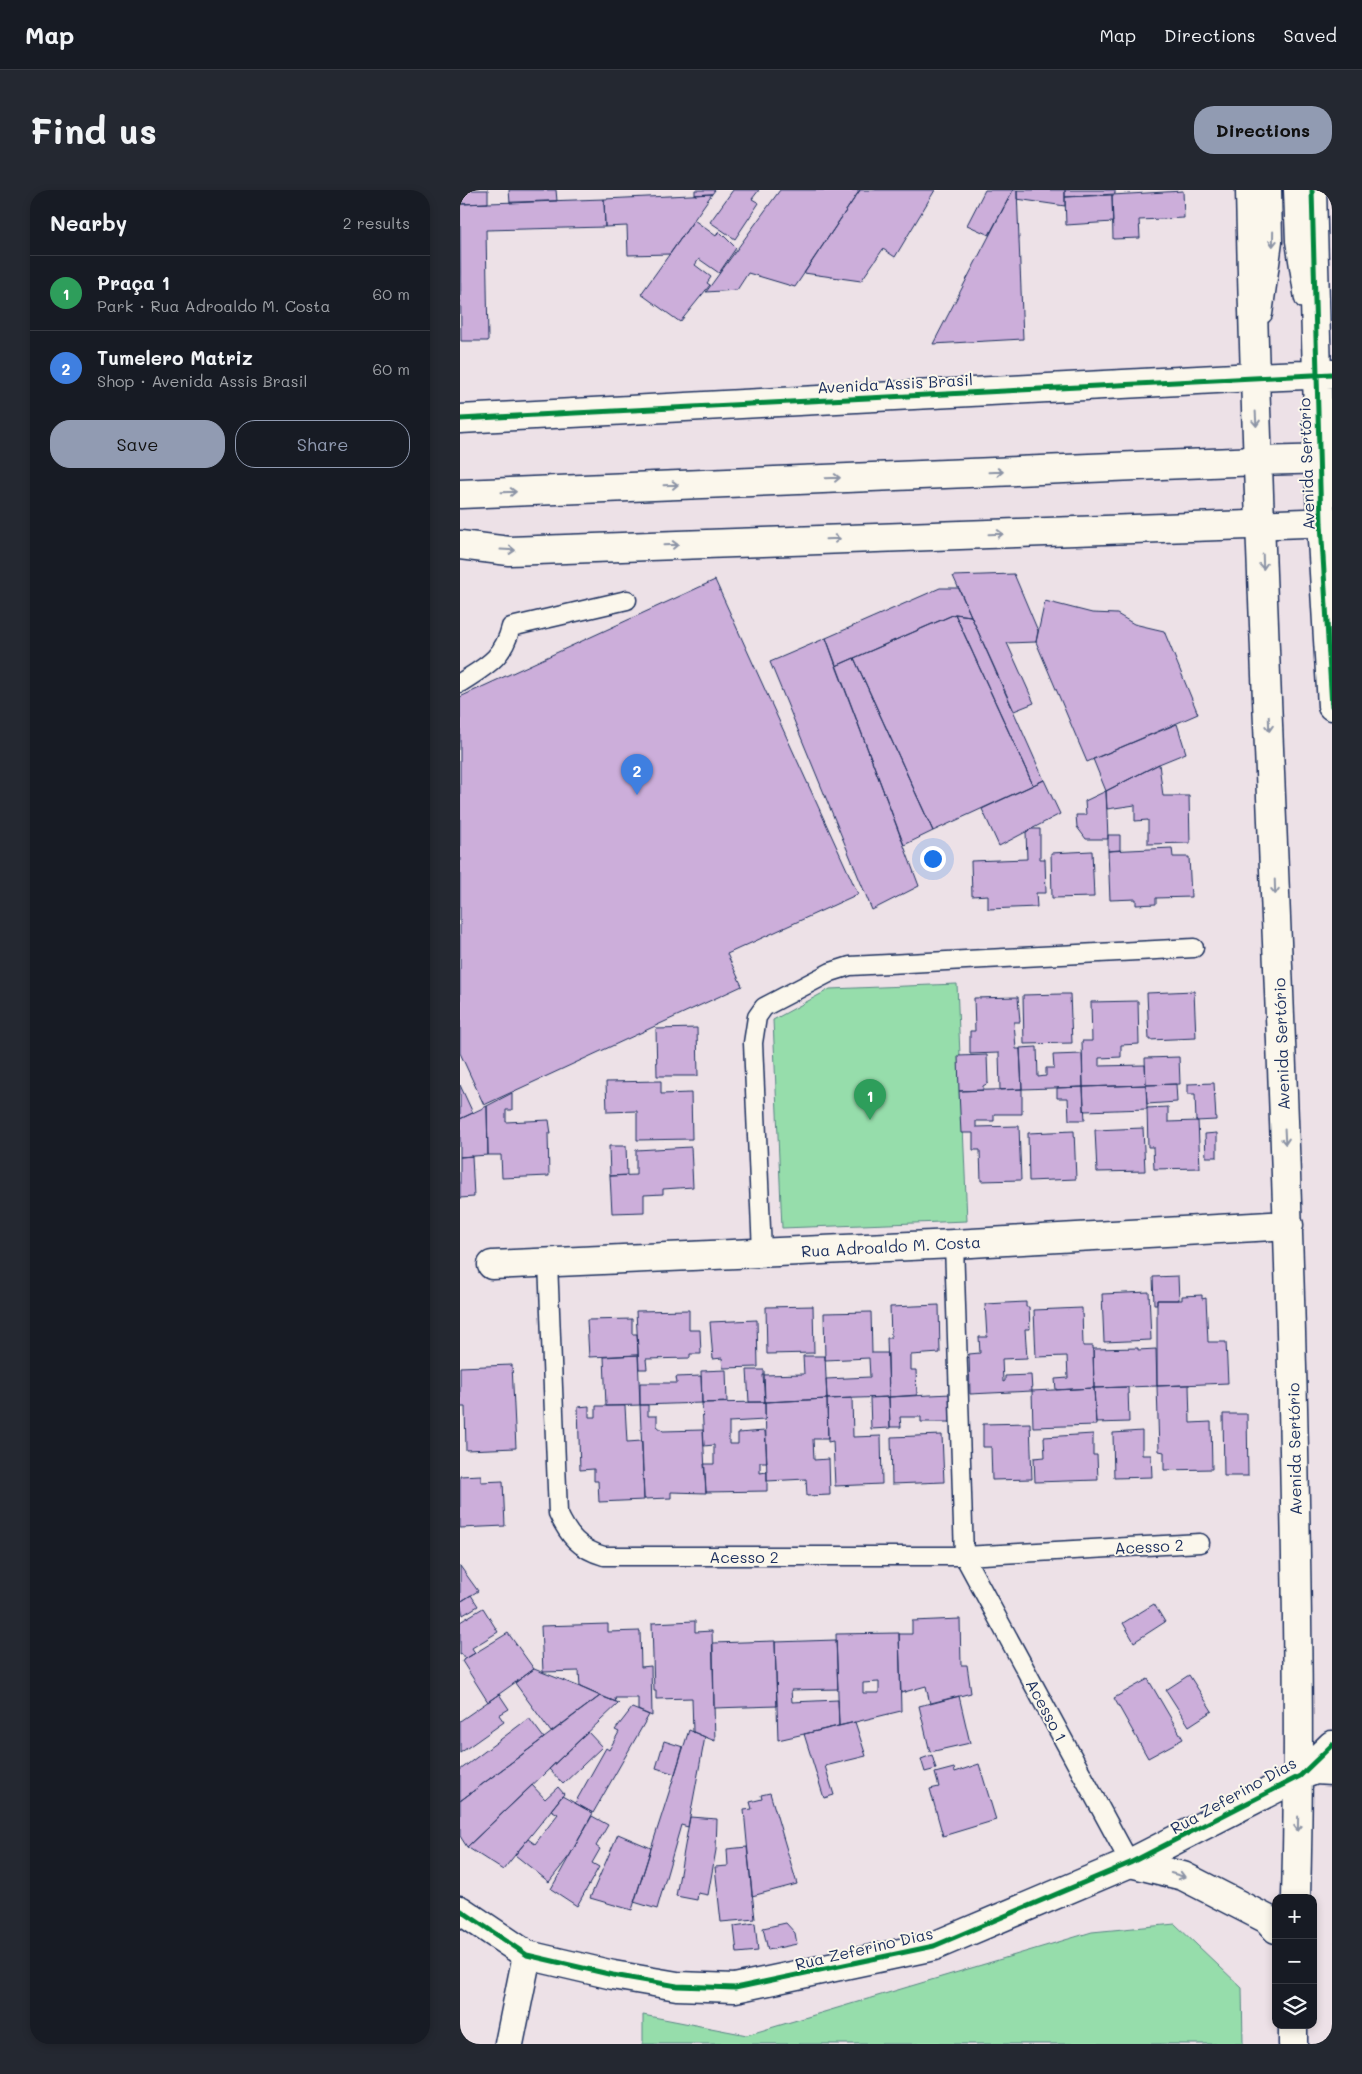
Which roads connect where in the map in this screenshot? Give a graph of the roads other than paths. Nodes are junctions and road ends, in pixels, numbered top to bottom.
1 (1250, 190) edge
2 (1272, 190) edge
3 (1293, 190) edge
4 (1312, 190) edge
5 (1324, 374) edge
6 (1254, 377) junction
7 (460, 419) edge
8 (1325, 459) edge
9 (1258, 461) junction
10 (460, 494) edge
11 (1326, 522) edge
12 (1262, 525) junction
13 (460, 545) edge
14 (627, 600) dead end
15 (460, 683) edge
16 (1332, 706) edge
17 (1194, 948) dead end
18 (1289, 1225) junction
19 (954, 1244) junction
20 (762, 1252) junction
21 (548, 1262) junction
22 (492, 1265) dead end
23 (1200, 1543) dead end
24 (964, 1556) junction
25 (1332, 1745) edge
26 (1332, 1771) edge
27 (1300, 1776) junction
28 (1130, 1864) junction
29 (1296, 1894) edge
30 (460, 1910) edge
31 (1272, 1925) edge
32 (527, 1955) junction
33 (1293, 2029) edge
34 (509, 2044) edge
35 (1293, 2044) edge

1 - 6 main road, Avenida Sertório
2 -> 6 lane
3 - 5 lane
4 - 5 main road, Avenida Sertório
5 - 6 main road, Avenida Assis Brasil
5 - 8 main road, Avenida Sertório
6 - 7 main road, Avenida Assis Brasil
6 -> 9 main road, Avenida Sertório
8 - 9 main road
8 - 11 main road, Avenida Sertório
10 -> 9 main road
9 - 12 main road, Avenida Sertório
11 - 12 main road
11 - 16 main road, Avenida Sertório
13 -> 12 main road
12 -> 18 main road, Avenida Sertório
14 - 15 lane
17 - 20 lane
18 - 19 main road, Rua Adroaldo M. Costa
18 - 27 main road, Avenida Sertório
19 - 20 main road, Rua Adroaldo M. Costa
19 - 24 lane
20 - 21 main road, Rua Adroaldo M. Costa
21 - 22 main road, Rua Adroaldo M. Costa
21 - 24 lane, Acesso 2
23 - 24 lane, Acesso 2
24 - 28 lane, Acesso 1
25 - 27 main road, Rua Zeferino Dias
26 - 27 main road
27 - 28 main road, Rua Zeferino Dias
27 -> 29 main road, Avenida Sertório
28 -> 31 main road
28 - 32 main road, Rua Zeferino Dias
30 - 32 main road, Rua Zeferino Dias
32 - 34 main road
33 - 35 main road

